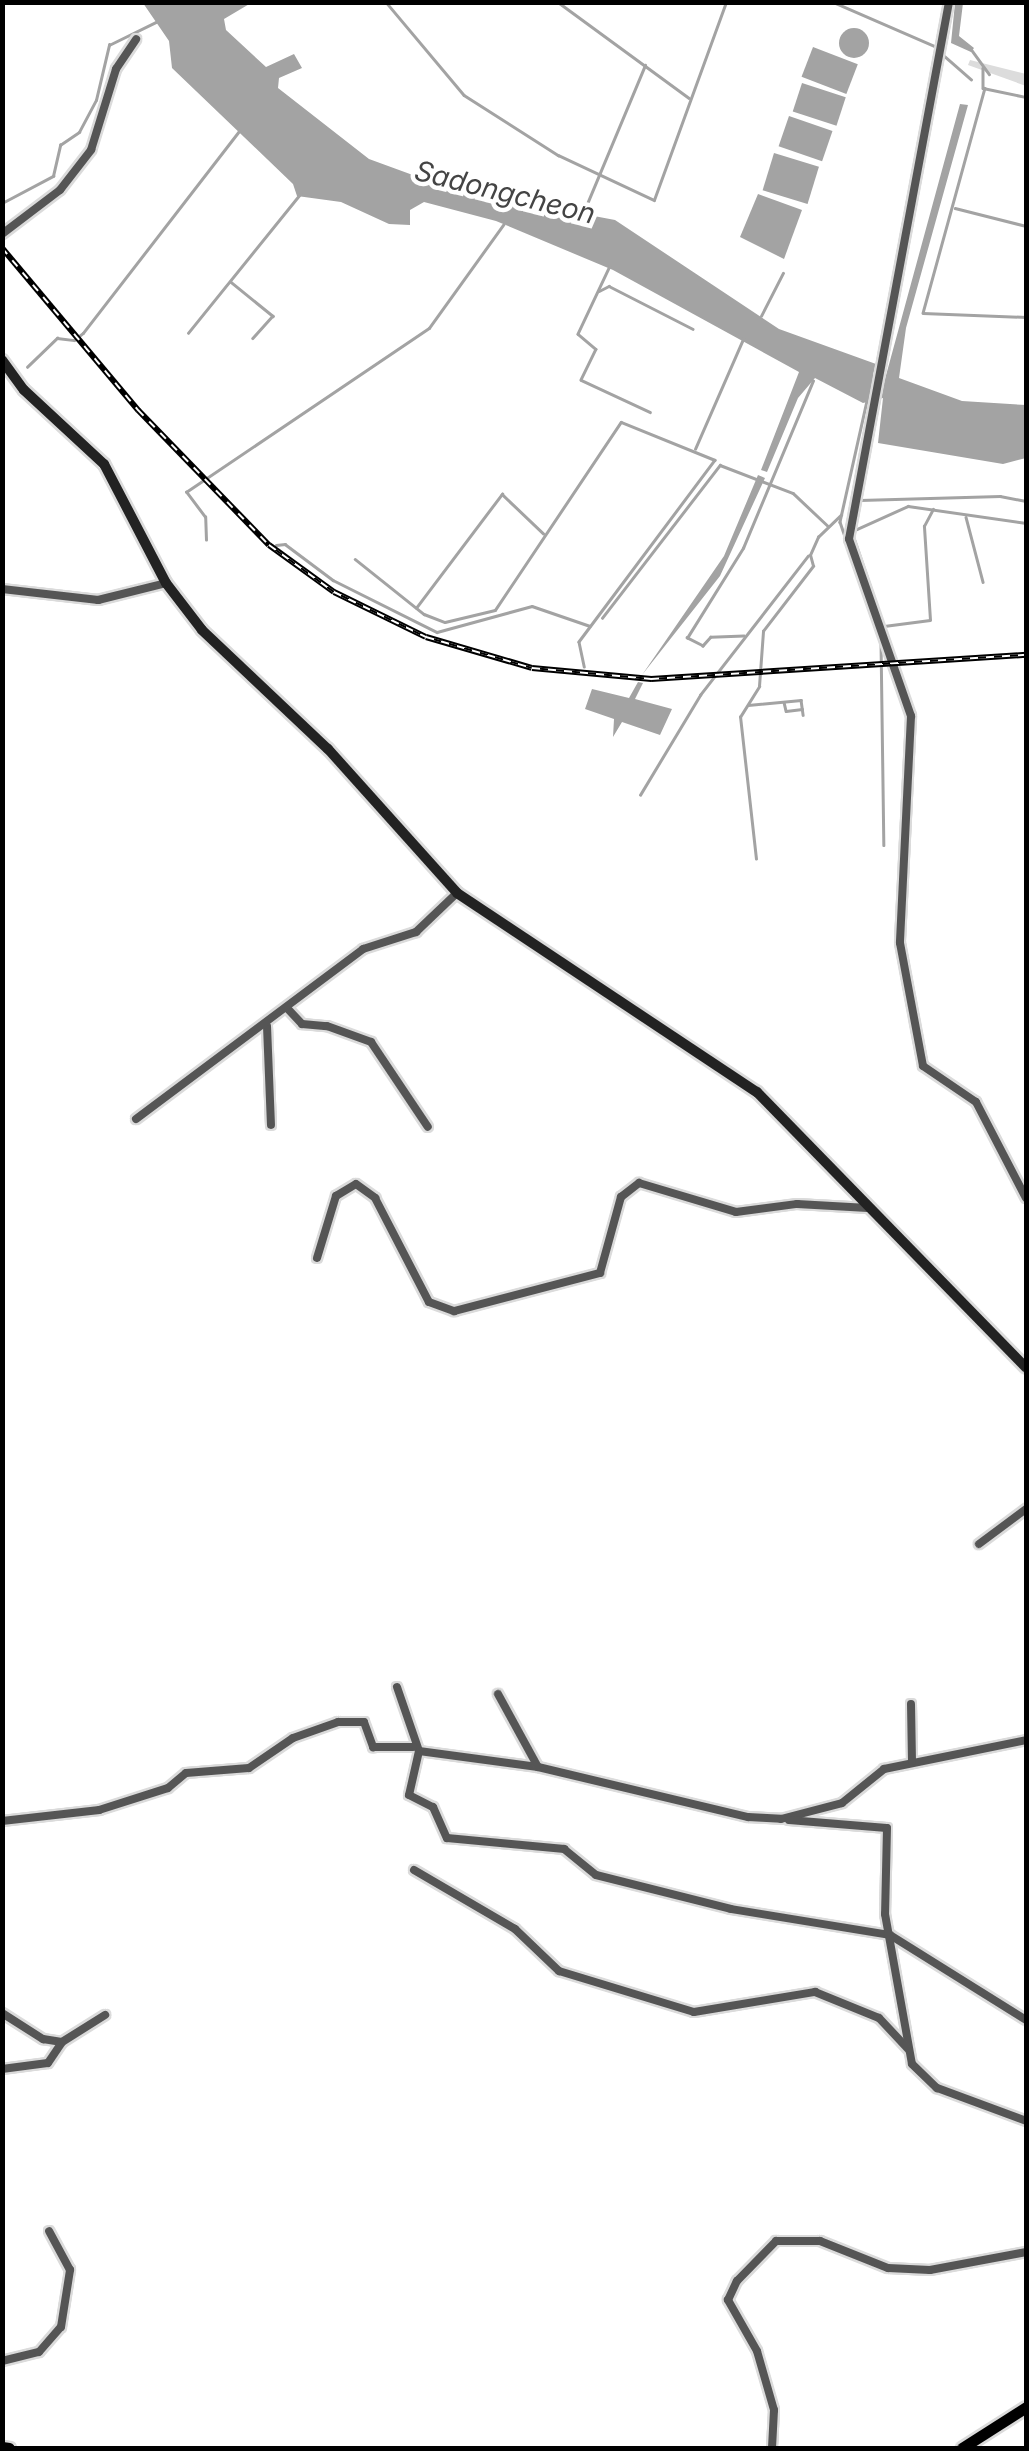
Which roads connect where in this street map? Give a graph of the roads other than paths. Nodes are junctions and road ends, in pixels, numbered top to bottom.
1 (949, 2) edge
2 (136, 38) dead end
3 (2, 234) edge
4 (2, 360) edge
5 (166, 583) junction
6 (2, 588) edge
7 (457, 893) junction
8 (287, 1008) junction
9 (267, 1026) junction
10 (136, 1120) dead end
11 (270, 1124) dead end
12 (428, 1128) dead end
13 (1026, 1198) edge
14 (868, 1208) junction
15 (316, 1258) dead end
16 (1026, 1368) edge
17 (1026, 1509) edge
18 (978, 1544) dead end
19 (397, 1687) dead end
20 (498, 1694) dead end
21 (912, 1704) dead end
22 (1026, 1740) edge
23 (416, 1749) junction
24 (912, 1760) junction
25 (538, 1766) junction
26 (780, 1820) junction
27 (2, 1821) edge
28 (414, 1870) dead end
29 (890, 1934) junction
30 (2, 2013) edge
31 (105, 2015) dead end
32 (1026, 2020) edge
33 (62, 2042) junction
34 (908, 2049) junction
35 (2, 2069) edge
36 (1026, 2121) edge
37 (50, 2230) dead end
38 (1026, 2252) edge
39 (2, 2360) edge
40 (1026, 2407) edge
41 (2, 2434) edge
42 (8, 2448) edge
43 (772, 2448) edge
44 (962, 2448) edge

1 - 13 street
2 - 3 street
4 - 5 main road
5 - 6 street
5 - 7 main road
7 - 8 street
7 - 14 main road
8 - 9 street
8 - 12 street
9 - 10 street
9 - 11 street
14 - 15 street
14 - 16 main road
17 - 18 street
19 - 23 street
20 - 25 street
21 - 24 street
22 - 24 street
23 - 25 street
23 - 27 street
23 - 29 street
24 - 26 street
25 - 26 street
26 - 29 street
28 - 34 street
29 - 32 street
29 - 34 street
30 - 33 street
31 - 33 street
33 - 35 street
34 - 36 street
37 - 39 street
38 - 43 street
40 - 44 main road
41 - 42 street

